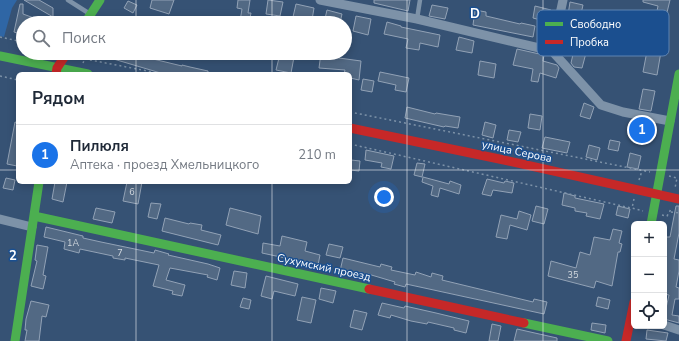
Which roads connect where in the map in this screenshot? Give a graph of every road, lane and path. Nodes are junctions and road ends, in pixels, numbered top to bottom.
1 (100, 0) edge
2 (320, 0) edge
3 (420, 0) edge
4 (563, 0) edge
5 (71, 1) edge
6 (561, 10) edge
7 (91, 14) joint
8 (417, 19) junction
9 (0, 37) edge
10 (16, 40) edge
11 (537, 47) edge
12 (0, 56) edge
13 (557, 56) edge
14 (63, 60) edge
15 (84, 60) edge
16 (95, 60) edge
17 (57, 71) edge
18 (78, 72) joint
19 (153, 72) edge
20 (679, 74) edge
21 (0, 76) edge
22 (16, 80) edge
23 (352, 112) edge
24 (670, 121) junction
25 (352, 128) edge
26 (352, 144) edge
27 (642, 170) dead end
28 (40, 184) edge
29 (657, 195) junction
30 (679, 199) edge
31 (632, 208) dead end
32 (670, 212) dead end
33 (679, 213) edge
34 (34, 216) junction
35 (0, 219) edge
36 (652, 221) edge
37 (32, 227) junction
38 (631, 322) edge
39 (667, 326) edge
40 (679, 330) edge
41 (15, 341) edge
42 (608, 341) edge
43 (626, 341) edge

1 - 7 street
2 - 8 street
3 - 8 lane
4 - 6 street
5 - 7 lane
8 - 11 street
9 - 10 path
12 - 17 street
13 - 24 street
14 - 17 street
15 - 18 path
16 - 19 path
17 - 18 street
20 - 24 street
21 - 22 path
23 - 27 path
24 - 29 street
25 - 29 street, улица Серова
26 - 31 path
28 - 34 street
29 - 30 street, улица Серова
29 - 36 street
32 - 33 path
34 - 37 street
34 - 42 street, Сухумский проезд
35 - 37 street
37 - 41 street
38 - 43 street
39 - 40 street

